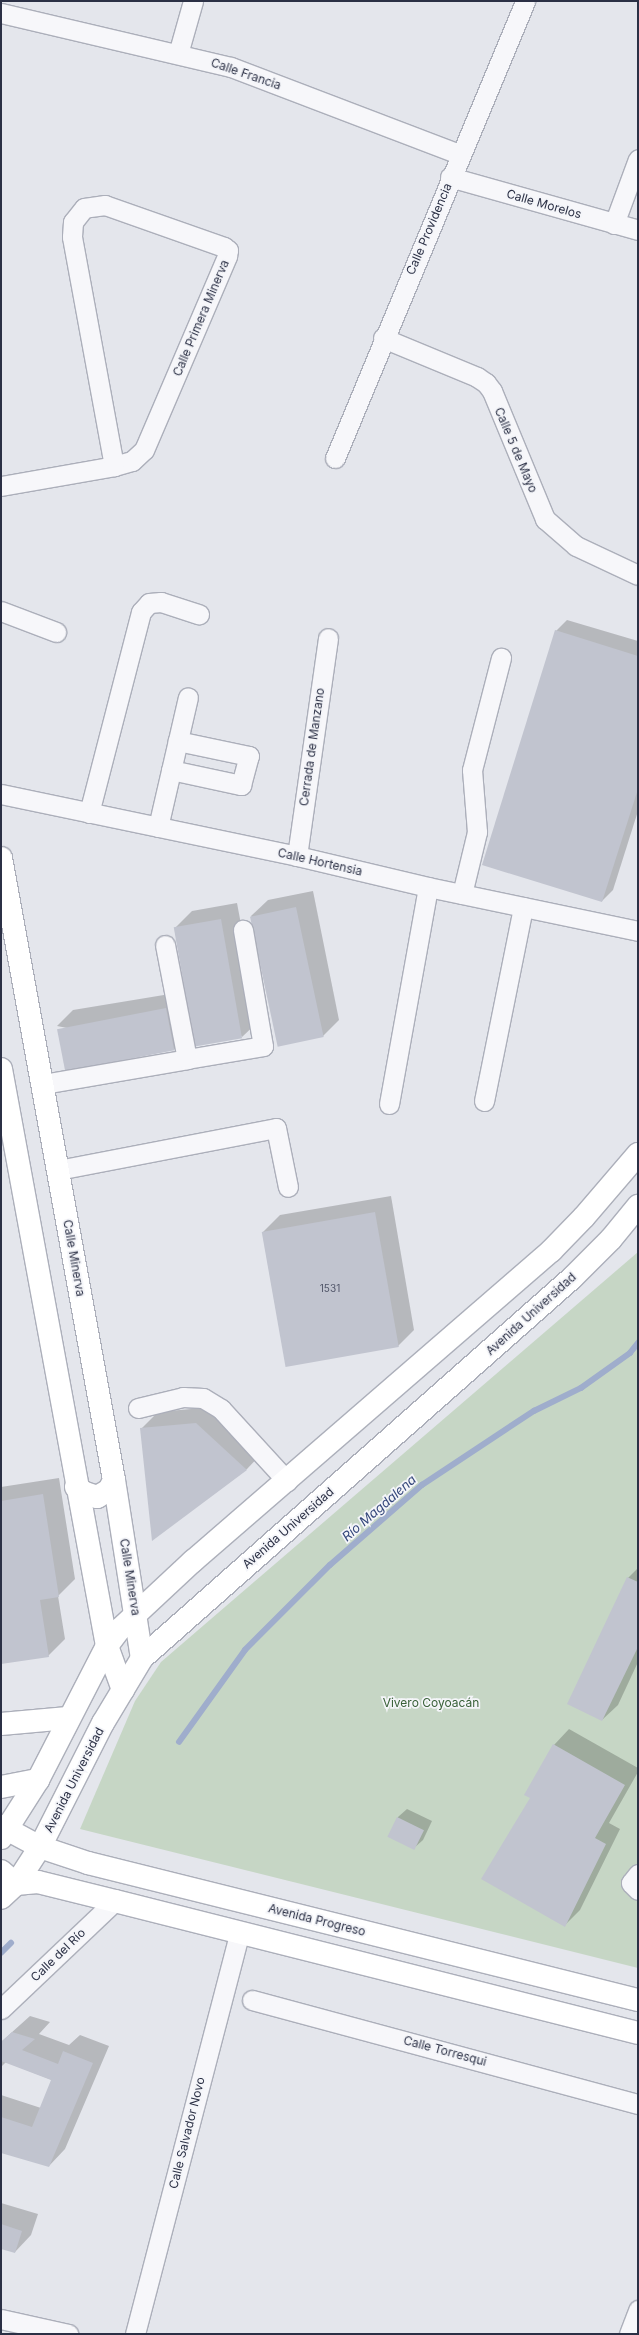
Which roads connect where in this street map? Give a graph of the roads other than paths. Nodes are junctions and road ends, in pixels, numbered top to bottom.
1 (193, 1) edge
2 (525, 1) edge
3 (1, 13) edge
4 (178, 54) junction
5 (460, 154) junction
6 (638, 159) edge
7 (450, 177) junction
8 (614, 224) junction
9 (638, 230) edge
10 (383, 338) junction
11 (335, 458) dead end
12 (114, 466) junction
13 (1, 486) edge
14 (638, 576) edge
15 (1, 611) edge
16 (199, 614) dead end
17 (56, 632) dead end
18 (328, 638) dead end
19 (501, 658) dead end
20 (188, 697) dead end
21 (178, 741) junction
22 (171, 770) junction
23 (1, 794) edge
24 (89, 813) junction
25 (158, 828) junction
26 (297, 856) junction
27 (1, 858) edge
28 (428, 887) junction
29 (462, 894) junction
30 (523, 907) junction
31 (243, 930) dead end
32 (638, 932) edge
33 (165, 945) dead end
34 (187, 1059) junction
35 (1, 1069) edge
36 (43, 1084) junction
37 (484, 1101) dead end
38 (388, 1104) dead end
39 (638, 1154) edge
40 (58, 1170) junction
41 (288, 1187) dead end
42 (638, 1206) edge
43 (138, 1408) dead end
44 (114, 1480) junction
45 (287, 1481) junction
46 (76, 1487) junction
47 (136, 1613) junction
48 (107, 1646) junction
49 (142, 1658) junction
50 (123, 1690) junction
51 (68, 1718) junction
52 (1, 1724) edge
53 (38, 1780) junction
54 (1, 1787) edge
55 (3, 1831) edge
56 (40, 1846) junction
57 (638, 1874) edge
58 (6, 1884) edge
59 (638, 1890) edge
60 (115, 1901) junction
61 (240, 1931) junction
62 (526, 1973) junction
63 (252, 2000) dead end
64 (638, 2000) edge
65 (518, 2003) junction
66 (1, 2009) edge
67 (638, 2033) edge
68 (638, 2104) edge
69 (638, 2310) edge
70 (1, 2319) edge
71 (68, 2334) edge
72 (135, 2334) edge
73 (629, 2334) edge

1 - 4 street
2 - 5 street, Calle Providencia
3 - 4 street, Calle Francia
4 - 5 street, Calle Francia
5 - 7 street, Calle Providencia
6 - 8 street
7 - 8 street, Calle Morelos
7 - 10 street, Calle Providencia
8 - 9 street, Calle Morelos
10 - 11 street, Calle Providencia
10 - 14 street, Calle 5 de Mayo
12 - 12 street, Calle Primera Minerva
12 - 13 street, Calle Primera Minerva
15 - 17 street
16 - 24 street
18 - 26 street, Cerrada de Manzano
19 - 29 street
20 - 21 street
21 - 22 street
21 - 22 street
22 - 25 street
23 - 24 street, Calle Hortensia
24 - 25 street, Calle Hortensia
25 - 26 street, Calle Hortensia
26 - 28 street, Calle Hortensia
27 - 36 street, Calle Minerva
28 - 29 street, Calle Hortensia
28 - 38 street
29 - 30 street, Calle Hortensia
30 - 32 street, Calle Hortensia
30 - 37 street
31 - 34 street
33 - 34 street
34 - 36 street
35 - 46 street
36 - 40 street, Calle Minerva
39 - 45 street
40 - 41 street
40 - 44 street, Calle Minerva
42 - 49 street, Avenida Universidad
43 - 45 street
44 - 46 street
44 - 47 street, Calle Minerva
45 - 47 street
46 - 48 street
47 - 48 street
47 - 49 street, Calle Minerva
48 - 50 street
48 - 51 street
49 - 50 street, Avenida Universidad
50 - 56 street, Avenida Universidad
51 - 52 street
51 - 53 street
53 - 54 street
53 - 55 street
55 - 56 street, Avenida Progreso
56 - 58 street, Avenida Universidad
56 - 62 street, Avenida Progreso
57 - 59 street
58 - 60 street
60 - 61 street
60 - 66 street, Calle del Río
61 - 65 street
61 - 72 street, Calle Salvador Novo
62 - 64 street, Avenida Progreso
62 - 65 street
63 - 68 street, Calle Torresqui
65 - 67 street
69 - 73 street
70 - 71 street

